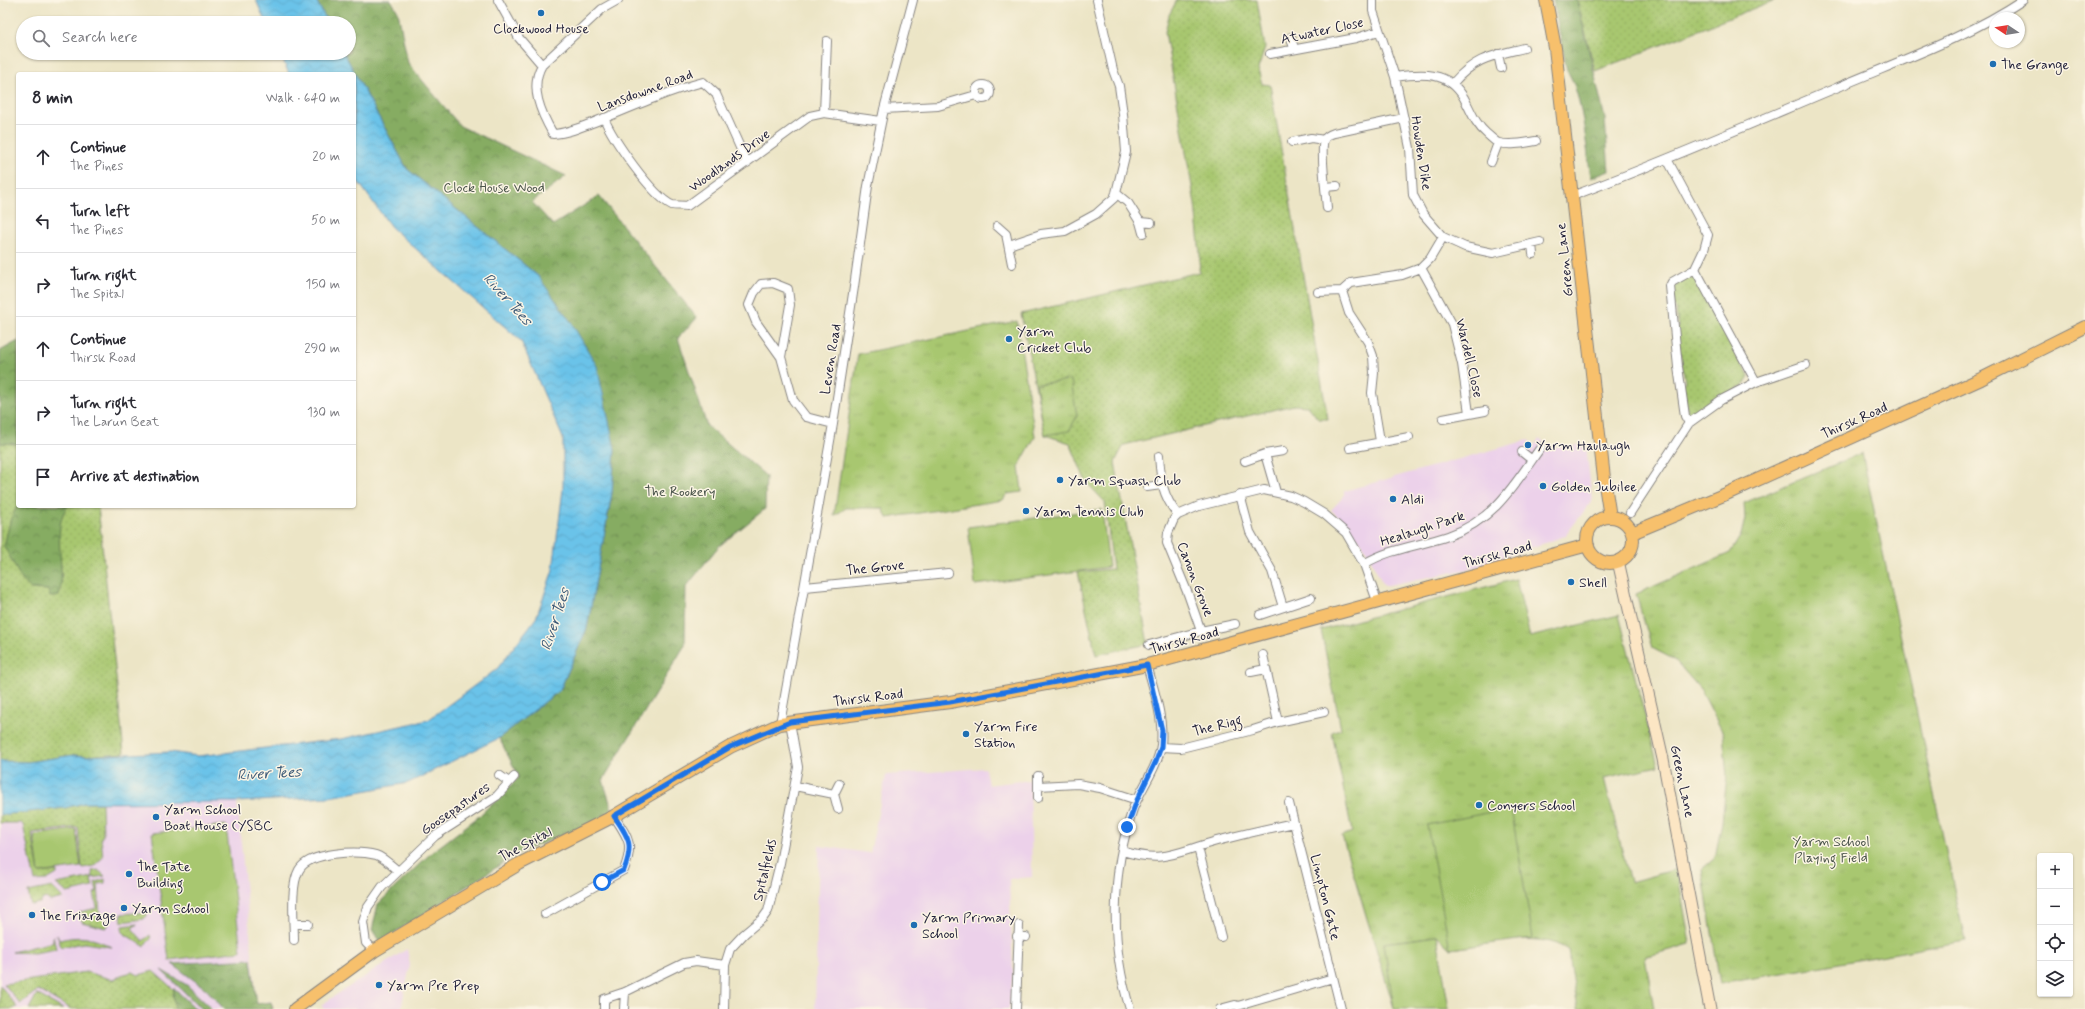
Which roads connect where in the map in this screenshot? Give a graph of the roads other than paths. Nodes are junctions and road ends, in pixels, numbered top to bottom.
1 (498, 0) edge
2 (602, 0) edge
3 (618, 0) edge
4 (914, 0) edge
5 (1097, 0) edge
6 (1372, 0) edge
7 (1546, 0) edge
8 (2023, 0) edge
9 (602, 9) junction
10 (1379, 31) junction
11 (1291, 37) dead end
12 (827, 41) dead end
13 (1524, 48) dead end
14 (1294, 49) junction
15 (1270, 54) dead end
16 (1498, 54) junction
17 (542, 65) junction
18 (1501, 68) dead end
19 (1395, 77) junction
20 (1454, 83) junction
21 (976, 94) dead end
22 (884, 109) junction
23 (824, 113) junction
24 (604, 118) junction
25 (1404, 118) junction
26 (881, 121) junction
27 (1324, 140) junction
28 (1536, 141) dead end
29 (1292, 142) dead end
30 (1498, 143) junction
31 (1667, 159) junction
32 (1491, 162) dead end
33 (747, 163) junction
34 (1337, 186) dead end
35 (1325, 188) junction
36 (1116, 193) junction
37 (1572, 196) junction
38 (1327, 208) dead end
39 (1140, 222) junction
40 (1151, 223) dead end
41 (997, 226) dead end
42 (1143, 233) dead end
43 (1443, 237) junction
44 (1009, 244) junction
45 (1533, 254) dead end
46 (1012, 264) dead end
47 (1421, 268) junction
48 (1695, 270) junction
49 (1342, 291) junction
50 (1318, 292) dead end
51 (2085, 327) edge
52 (781, 357) junction
53 (1806, 365) dead end
54 (1756, 382) junction
55 (1485, 411) dead end
56 (1469, 413) junction
57 (1443, 419) dead end
58 (1689, 423) junction
59 (833, 424) junction
60 (1409, 437) dead end
61 (1380, 441) junction
62 (1541, 447) dead end
63 (1350, 448) dead end
64 (1283, 451) dead end
65 (1522, 452) dead end
66 (1265, 454) junction
67 (1159, 456) dead end
68 (1532, 460) junction
69 (1245, 461) dead end
70 (1161, 485) junction
71 (1147, 487) dead end
72 (1276, 492) junction
73 (1240, 495) junction
74 (1630, 513) dead end
75 (1178, 515) junction
76 (1610, 517) junction
77 (1632, 533) junction
78 (1588, 545) junction
79 (1618, 561) junction
80 (1364, 564) junction
81 (948, 573) dead end
82 (805, 587) junction
83 (1311, 598) dead end
84 (1377, 601) junction
85 (1283, 607) junction
86 (1260, 616) dead end
87 (1235, 624) dead end
88 (1201, 631) junction
89 (1149, 645) dead end
90 (1263, 655) dead end
91 (1147, 665) junction
92 (1266, 669) junction
93 (1251, 672) dead end
94 (1324, 712) dead end
95 (1278, 722) junction
96 (785, 723) junction
97 (1161, 747) junction
98 (499, 775) dead end
99 (1038, 776) dead end
100 (839, 784) dead end
101 (795, 786) junction
102 (1038, 786) junction
103 (834, 794) junction
104 (1038, 798) dead end
105 (1137, 800) junction
106 (1290, 803) dead end
107 (838, 809) dead end
108 (614, 816) junction
109 (1294, 823) junction
110 (1198, 848) junction
111 (1122, 852) junction
112 (398, 871) junction
113 (546, 902) dead end
114 (294, 924) junction
115 (308, 924) dead end
116 (1019, 925) dead end
117 (1017, 936) junction
118 (1026, 937) dead end
119 (1221, 937) dead end
120 (294, 940) dead end
121 (374, 951) junction
122 (725, 965) junction
123 (1333, 978) junction
124 (625, 992) junction
125 (1235, 1007) edge
126 (295, 1009) edge
127 (604, 1009) edge
128 (624, 1009) edge
129 (724, 1009) edge
130 (1016, 1009) edge
131 (1130, 1009) edge
132 (1220, 1009) edge
133 (1341, 1009) edge
134 (1710, 1009) edge

1 - 17 street
2 - 9 street
3 - 9 street
4 - 22 street, Leven Road
5 - 36 street
6 - 10 street, Howden Dike
7 - 37 main road, Green Lane
8 - 31 street
9 - 17 street
10 - 14 street, Atwater Close
10 - 19 street, Howden Dike
11 - 14 street
12 - 23 street
13 - 16 street
14 - 15 street, Atwater Close
16 - 18 street
16 - 20 street
17 - 24 street, Lansdowne Road
19 - 20 street
19 - 25 street, Howden Dike
20 - 30 street
21 - 22 street
22 - 26 street, Leven Road
23 - 26 street, Woodlands Drive
23 - 33 street, Woodlands Drive
24 - 33 street, Lansdowne Road
24 - 33 street, Woodlands Drive
25 - 27 street
25 - 43 street, Howden Dike
26 - 59 street, Leven Road
27 - 29 street
27 - 35 street
28 - 30 street
30 - 32 street
31 - 37 street
31 - 48 street
34 - 35 street
35 - 38 street
36 - 39 street
36 - 44 street
37 - 76 main road, Green Lane
39 - 40 street
39 - 42 street
41 - 44 street
43 - 45 street, Howden Dike
43 - 47 street
44 - 46 street
47 - 49 street
47 - 56 street, Wardell Close
48 - 54 street
48 - 58 street
49 - 50 street
49 - 61 street
51 - 77 main road, Thirsk Road
52 - 52 street
52 - 59 street
53 - 54 street
54 - 58 street
55 - 56 street, Wardell Close
56 - 57 street, Wardell Close
58 - 74 street
59 - 82 street, Leven Road
60 - 61 street
61 - 63 street
62 - 68 street, Healaugh Park
64 - 66 street
65 - 68 street
66 - 69 street
66 - 72 street
67 - 70 street
68 - 80 street, Healaugh Park
70 - 71 street
70 - 75 street
72 - 73 street
72 - 80 street
73 - 75 street
73 - 85 street
75 - 88 street, Canon Grove
76 - 77 main road
76 - 78 main road
77 - 79 main road
78 - 79 main road
78 - 84 main road, Thirsk Road
79 - 134 main road, Green Lane
80 - 84 street
81 - 82 street, The Grove
82 - 96 street, Leven Road
83 - 85 street
84 - 91 main road, Thirsk Road
85 - 86 street
87 - 88 street, Canon Grove
88 - 89 street, Canon Grove
90 - 92 street
91 - 96 main road, Thirsk Road
91 - 97 street
92 - 93 street
92 - 95 street
94 - 95 street, The Rigg
95 - 97 street, The Rigg
96 - 101 street, Spitalfields
96 - 108 main road, The Spital
97 - 105 street
98 - 112 street, Goosepastures
99 - 102 street
100 - 103 street
101 - 103 street
101 - 122 street, Spitalfields
102 - 104 street
102 - 105 street
103 - 107 street
105 - 111 street
106 - 109 street, Limpton Gate
108 - 113 street
108 - 121 main road, The Spital
109 - 110 street
109 - 123 street, Limpton Gate
110 - 111 street
110 - 119 street
111 - 131 street
112 - 114 street
112 - 121 street, Goosepastures
114 - 115 street
114 - 120 street
116 - 117 street
117 - 118 street
117 - 130 street
121 - 126 main road, The Spital
122 - 124 street
122 - 129 street, Spitalfields
123 - 125 street
123 - 133 street, Limpton Gate
124 - 127 street
124 - 128 street
125 - 132 street

